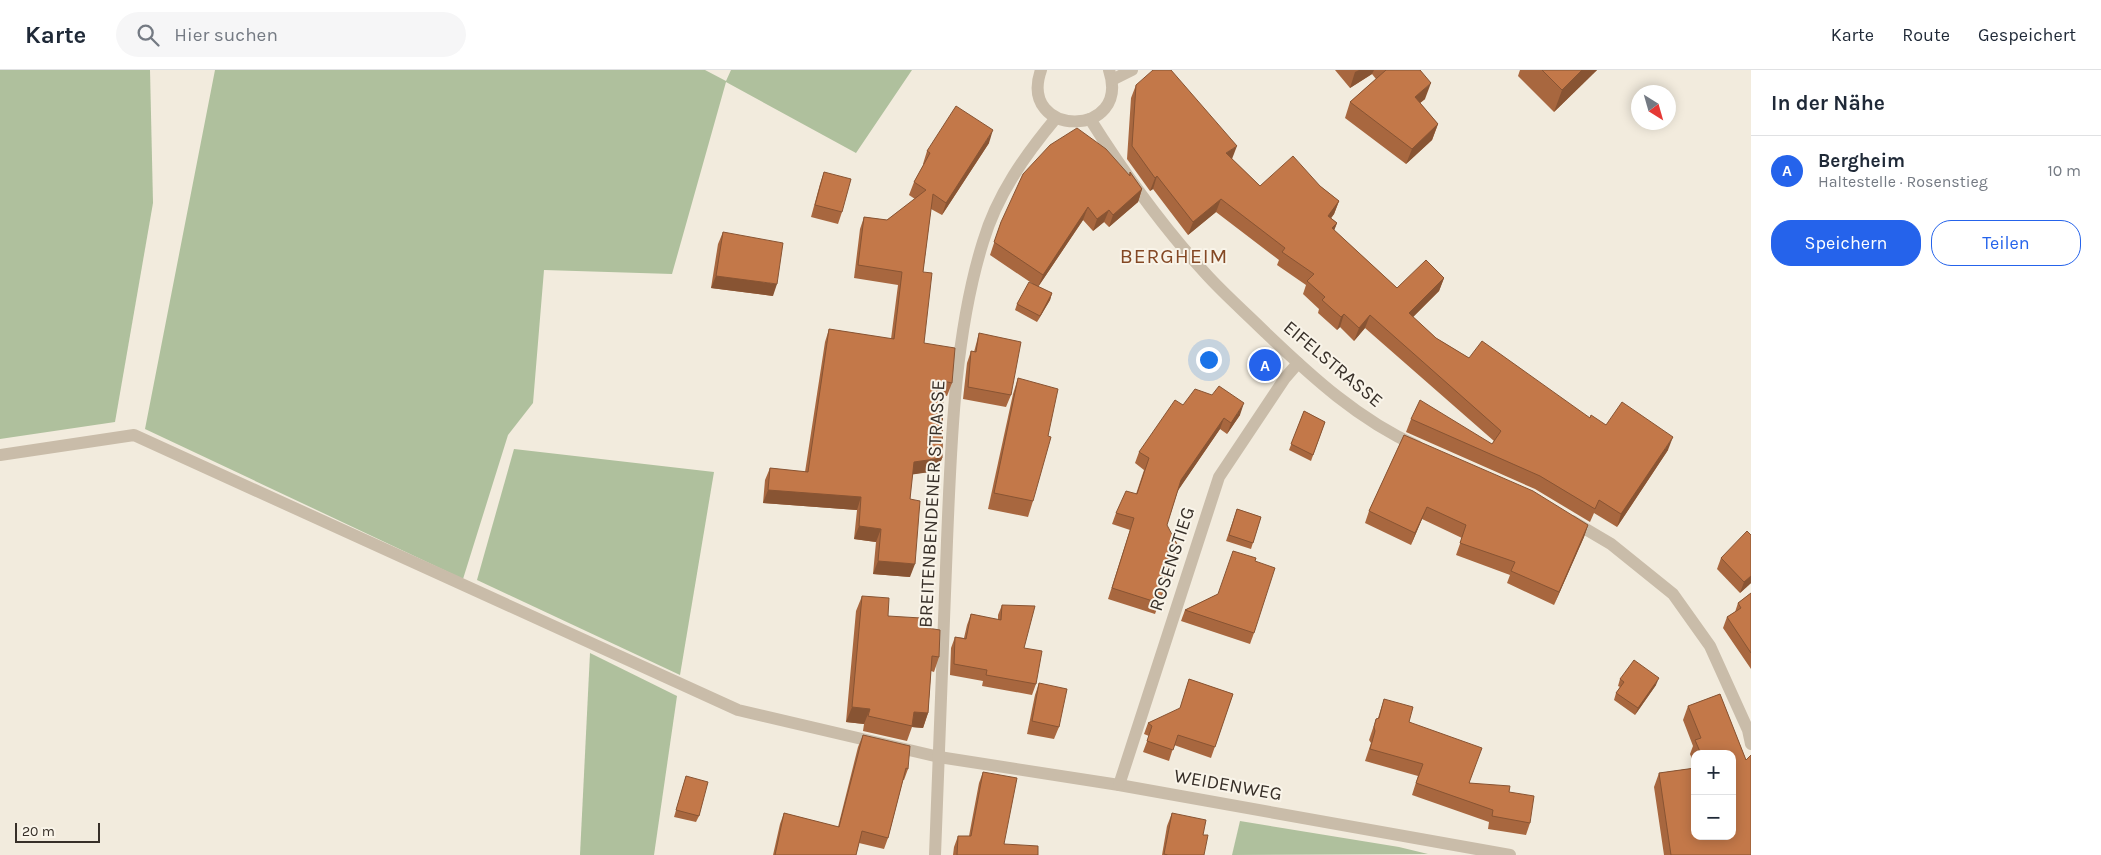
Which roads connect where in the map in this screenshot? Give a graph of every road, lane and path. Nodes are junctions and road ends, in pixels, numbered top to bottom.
1 (1041, 70) edge
2 (1132, 70) edge
3 (1110, 75) edge
4 (1056, 118) junction
5 (1090, 119) junction
6 (1298, 364) junction
7 (1433, 452) edge
8 (0, 455) edge
9 (1563, 515) edge
10 (1751, 744) edge
11 (939, 757) junction
12 (1119, 785) junction
13 (935, 855) edge
14 (1510, 855) edge

1 - 4 street
2 - 3 street
3 - 5 street
4 - 5 street
4 - 11 street, BREITENBENDENER STRASSE
5 - 6 street, EIFELSTRASSE
6 - 7 street, EIFELSTRASSE
6 - 12 street, ROSENSTIEG
8 - 11 street, WEIDENWEG
9 - 10 street
11 - 12 street, WEIDENWEG
11 - 13 street, BREITENBENDENER STRASSE
12 - 14 street, WEIDENWEG

